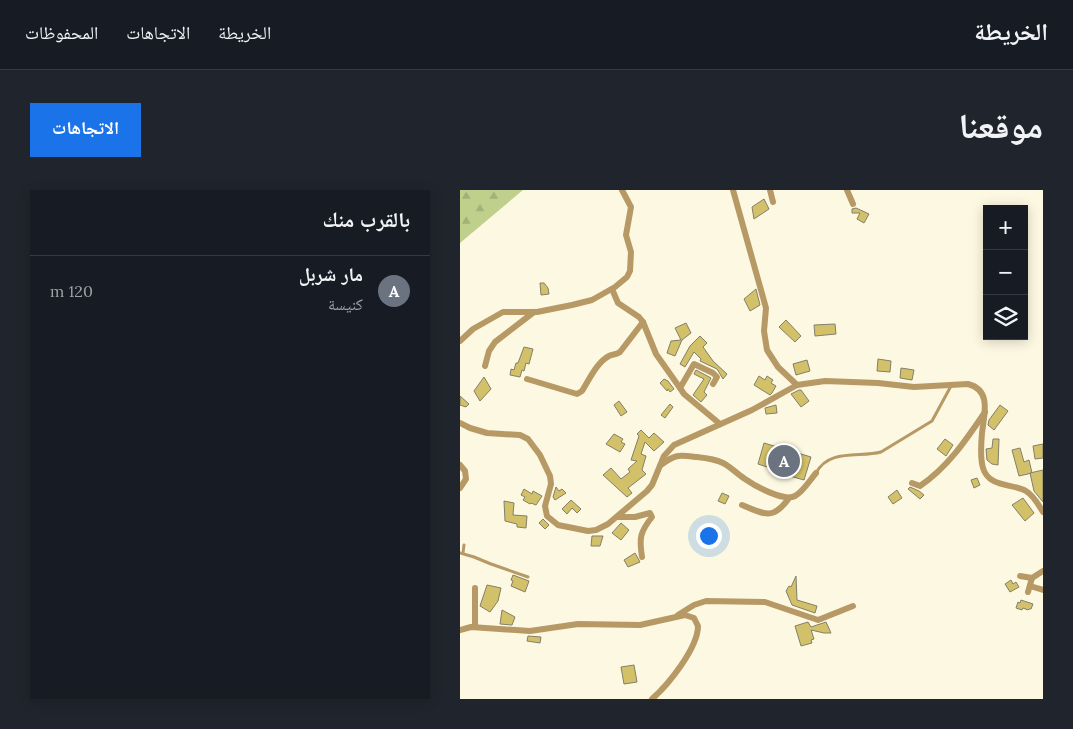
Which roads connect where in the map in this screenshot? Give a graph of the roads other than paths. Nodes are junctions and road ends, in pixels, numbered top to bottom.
1 (622, 190) edge
2 (733, 190) edge
3 (770, 190) edge
4 (847, 190) edge
5 (773, 202) dead end
6 (853, 204) dead end
7 (612, 289) junction
8 (534, 312) junction
9 (643, 322) junction
10 (460, 341) edge
11 (485, 366) dead end
12 (527, 379) dead end
13 (713, 384) dead end
14 (798, 385) junction
15 (951, 385) junction
16 (680, 388) junction
17 (985, 411) junction
18 (460, 422) edge
19 (720, 424) junction
20 (460, 465) edge
21 (660, 466) junction
22 (816, 473) joint
23 (912, 483) dead end
24 (460, 488) edge
25 (789, 498) junction
26 (742, 505) dead end
27 (1043, 512) edge
28 (617, 517) junction
29 (464, 545) dead end
30 (462, 553) edge
31 (642, 556) dead end
32 (1043, 572) edge
33 (1020, 576) dead end
34 (528, 577) dead end
35 (1032, 578) junction
36 (475, 588) dead end
37 (1043, 590) edge
38 (853, 606) dead end
39 (675, 617) junction
40 (475, 627) junction
41 (460, 630) edge
42 (652, 699) edge

1 - 7 street
2 - 14 street
3 - 5 street
4 - 6 street
7 - 8 street
7 - 9 street
8 - 10 street
8 - 11 street
9 - 12 street
9 - 16 street
13 - 16 street
14 - 15 street
14 - 19 street
15 - 17 street
15 - 22 lane
16 - 19 street
17 - 23 street
17 - 27 street
18 - 28 street
19 - 21 street
20 - 24 street
21 - 25 street
21 - 28 street
22 - 25 street
25 - 26 street
28 - 31 street
29 - 30 lane
30 - 34 lane
32 - 35 street
33 - 35 street
35 - 37 street
36 - 40 street
38 - 39 street
39 - 40 street
39 - 42 street
40 - 41 street

